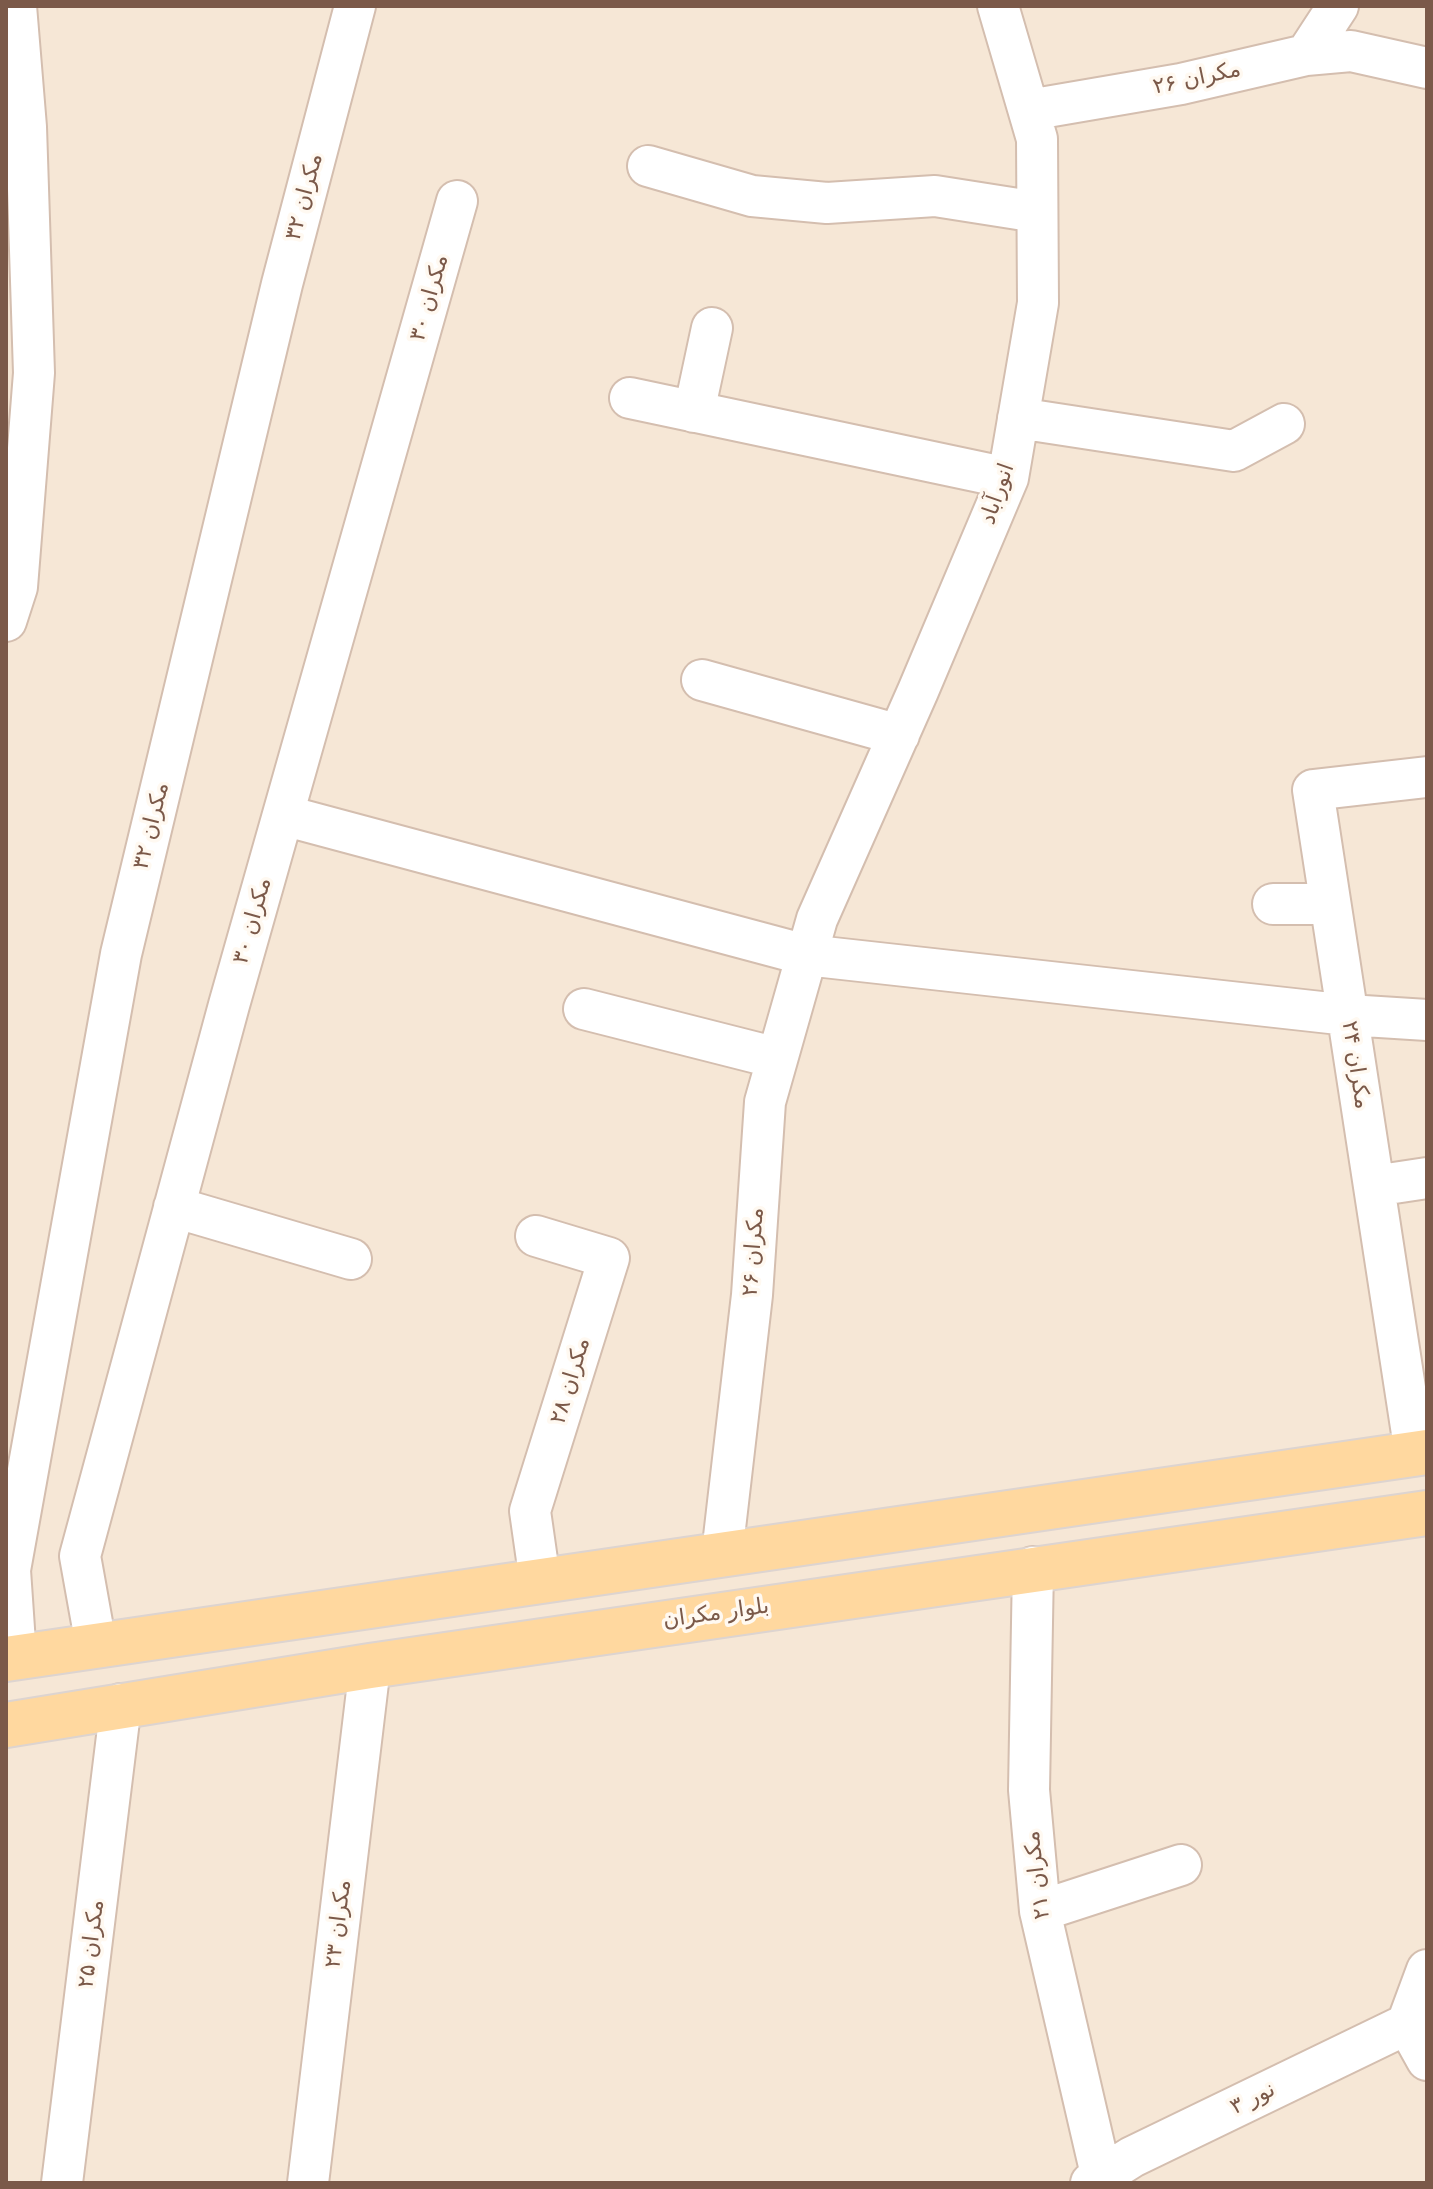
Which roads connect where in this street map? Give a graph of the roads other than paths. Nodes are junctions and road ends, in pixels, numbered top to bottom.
1 (16, 6) edge
2 (355, 6) edge
3 (998, 6) edge
4 (1020, 6) edge
5 (1338, 6) edge
6 (1010, 48) junction
7 (1306, 55) junction
8 (1427, 68) edge
9 (1029, 110) junction
10 (16, 129) edge
11 (648, 166) dead end
12 (457, 201) dead end
13 (1037, 212) junction
14 (712, 328) dead end
15 (20, 371) edge
16 (630, 398) dead end
17 (694, 412) junction
18 (1018, 418) junction
19 (1284, 424) dead end
20 (1008, 478) junction
21 (6, 621) edge
22 (702, 680) dead end
23 (899, 735) junction
24 (1427, 777) edge
25 (283, 815) junction
26 (1273, 904) dead end
27 (1330, 904) junction
28 (806, 955) junction
29 (584, 1009) dead end
30 (1348, 1015) junction
31 (1427, 1020) edge
32 (777, 1058) junction
33 (1427, 1178) edge
34 (1374, 1186) junction
35 (174, 1207) junction
36 (536, 1236) dead end
37 (351, 1259) dead end
38 (1421, 1452) edge
39 (1427, 1513) edge
40 (722, 1554) junction
41 (1033, 1567) junction
42 (540, 1581) junction
43 (96, 1645) junction
44 (11, 1658) edge
45 (370, 1666) junction
46 (121, 1704) junction
47 (6, 1725) edge
48 (1181, 1865) dead end
49 (1040, 1911) junction
50 (1427, 1970) edge
51 (1407, 2024) junction
52 (1427, 2060) edge
53 (1099, 2181) edge
54 (62, 2183) edge
55 (308, 2183) edge

1 - 10 street
2 - 44 street, مکران ۳۲
3 - 6 street, انورآباد
4 - 6 street
5 - 7 street
6 - 9 street, انورآباد
7 - 8 street, مکران ۲۶
7 - 9 street, مکران ۲۶
9 - 13 street, انورآباد
10 - 15 street
11 - 13 street
12 - 25 street, مکران ۳۰
13 - 18 street, انورآباد
14 - 17 street
15 - 21 street
16 - 17 street
17 - 20 street
18 - 19 street
18 - 20 street, انورآباد
20 - 23 street, انورآباد
22 - 23 street
23 - 28 street, انورآباد
24 - 27 street, مکران ۲۴
25 - 28 street
25 - 35 street, مکران ۳۰
26 - 27 street
27 - 30 street, مکران ۲۴
28 - 30 street
28 - 32 street, مکران ۲۶
29 - 32 street
30 - 31 street
30 - 34 street, مکران ۲۴
32 - 40 street, مکران ۲۶
33 - 34 street
34 - 38 street, مکران ۲۴
35 - 37 street
35 - 43 street, مکران ۳۰
36 - 42 street, مکران ۲۸
38 - 40 main road
39 - 41 main road, بلوار مکران
40 - 42 main road
41 - 45 main road, بلوار مکران
41 - 49 street, مکران ۲۱
42 - 43 main road
43 - 44 main road
45 - 46 main road, بلوار مکران
45 - 55 street, مکران ۲۳
46 - 47 main road, بلوار مکران
46 - 54 street, مکران ۲۵
48 - 49 street
49 - 53 street, مکران ۲۱
50 - 51 street
51 - 52 street
51 - 53 street, نور ۳

